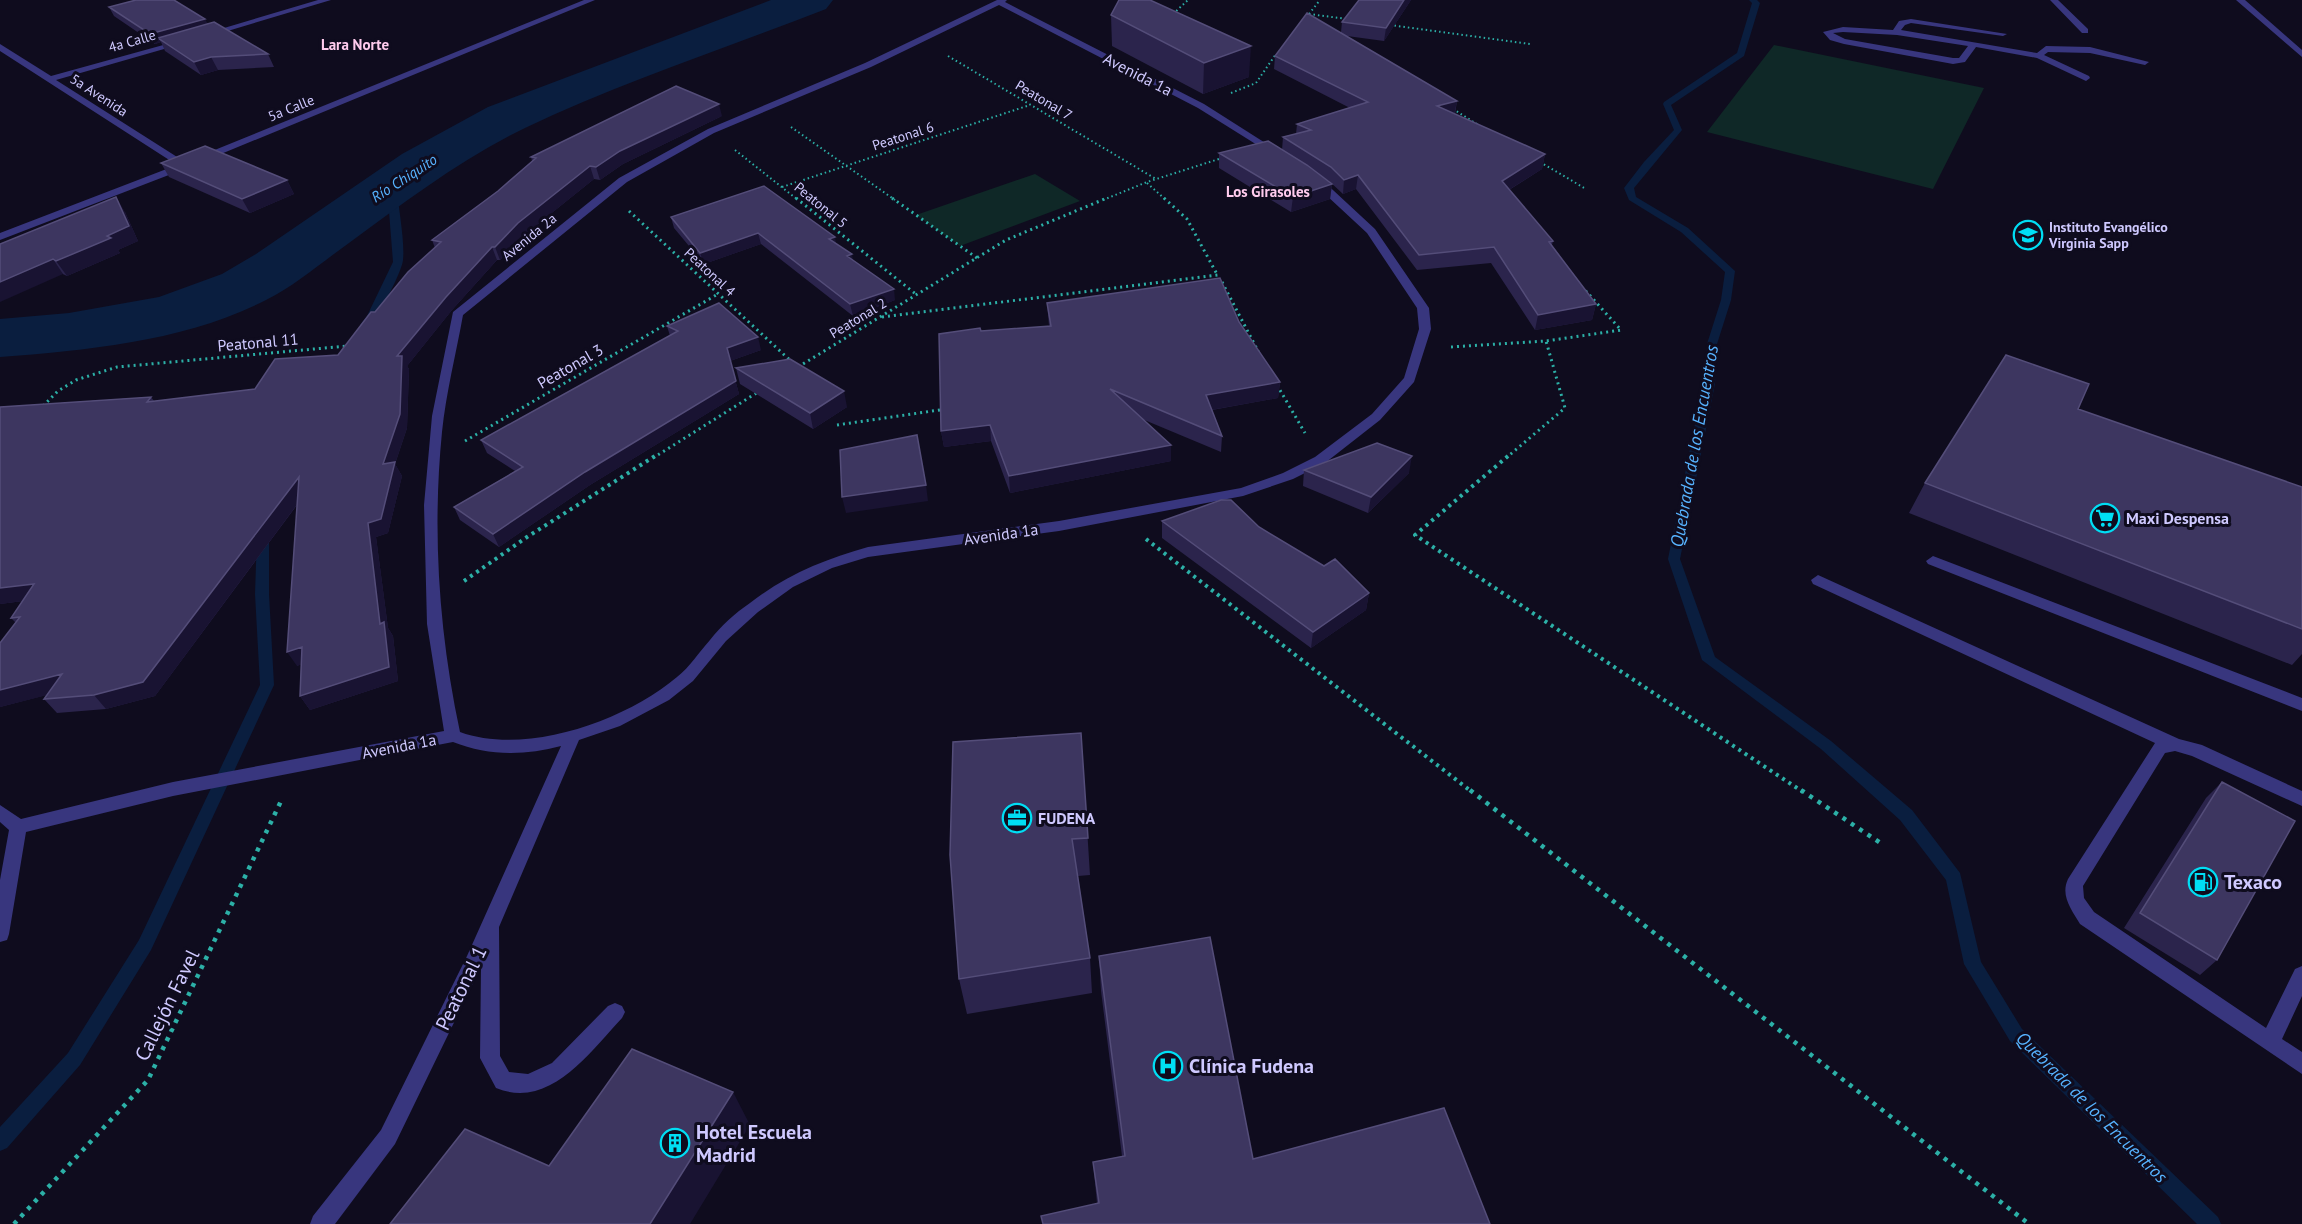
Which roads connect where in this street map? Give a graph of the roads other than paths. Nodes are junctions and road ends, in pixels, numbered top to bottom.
1 (327, 0) edge
2 (591, 0) edge
3 (2054, 0) edge
4 (2240, 0) edge
5 (1001, 1) edge
6 (2085, 31) dead end
7 (1896, 33) junction
8 (2003, 34) dead end
9 (1973, 45) junction
10 (0, 47) edge
11 (2302, 54) edge
12 (2039, 56) junction
13 (2145, 62) dead end
14 (2086, 78) dead end
15 (49, 79) junction
16 (1286, 159) edge
17 (184, 166) junction
18 (1305, 172) edge
19 (0, 237) edge
20 (1933, 561) dead end
21 (1818, 580) dead end
22 (2302, 705) edge
23 (453, 736) junction
24 (573, 736) junction
25 (2175, 745) junction
26 (2302, 799) edge
27 (0, 812) edge
28 (18, 827) junction
29 (491, 924) junction
30 (0, 934) edge
31 (2302, 975) edge
32 (615, 1012) dead end
33 (2270, 1042) junction
34 (2302, 1064) edge
35 (321, 1224) edge

1 - 15 street, 4a Calle
2 - 17 street, 5a Calle
3 - 6 street
4 - 11 street
5 - 16 street, Avenida 1a
5 - 23 street, Avenida 2a
7 - 8 street
7 - 9 street
7 - 9 street
9 - 12 street
10 - 15 street, 5a Avenida
12 - 13 street
12 - 14 street
15 - 17 street, 5a Avenida
17 - 19 street, 5a Calle
18 - 24 street, Avenida 1a
20 - 22 street
21 - 25 street
23 - 24 street, Avenida 1a
23 - 28 street, Avenida 1a
24 - 29 street, Peatonal 1
25 - 26 street
25 - 33 street
27 - 28 street
28 - 30 street
29 - 32 street
29 - 35 street, Peatonal 1
31 - 33 street
33 - 34 street

